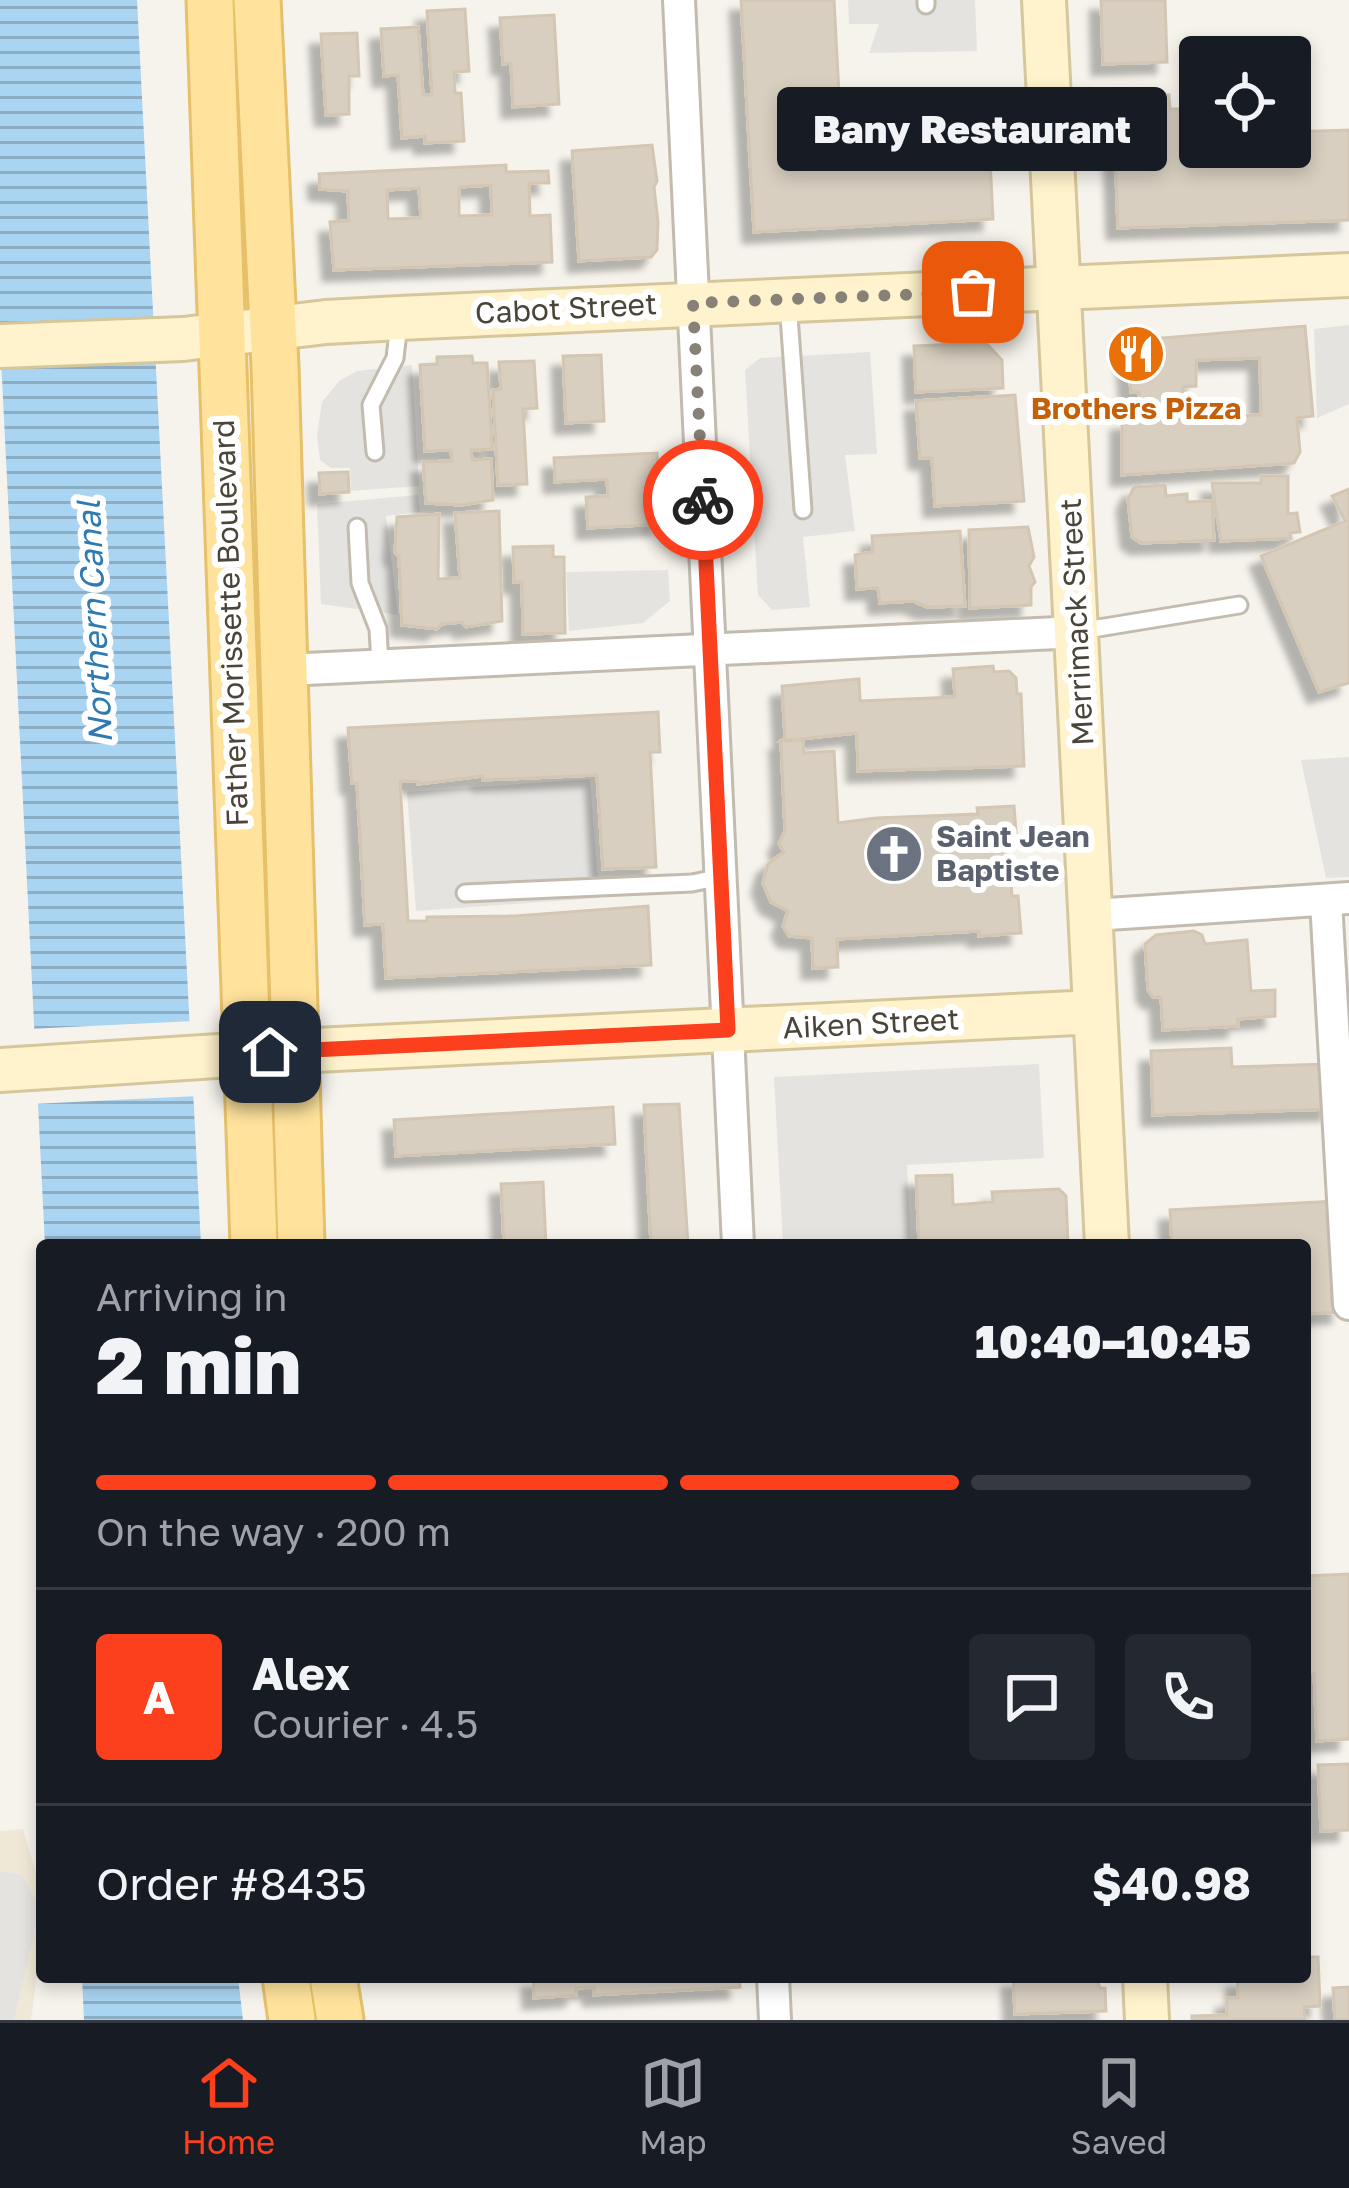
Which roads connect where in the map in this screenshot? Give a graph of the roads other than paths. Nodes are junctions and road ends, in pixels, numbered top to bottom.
1 (210, 0) edge
2 (257, 0) edge
3 (679, 0) edge
4 (1044, 0) edge
5 (1349, 275) edge
6 (1059, 288) junction
7 (788, 299) junction
8 (693, 303) junction
9 (400, 318) junction
10 (273, 328) junction
11 (223, 334) junction
12 (0, 346) edge
13 (375, 452) dead end
14 (802, 510) dead end
15 (357, 527) dead end
16 (1240, 605) dead end
17 (1078, 632) junction
18 (710, 650) junction
19 (380, 665) junction
20 (285, 670) junction
21 (721, 877) junction
22 (465, 892) dead end
23 (1338, 900) edge
24 (1093, 915) junction
25 (1095, 1012) junction
26 (728, 1030) junction
27 (295, 1051) junction
28 (246, 1054) junction
29 (15, 1068) edge
30 (254, 1239) edge
31 (301, 1239) edge
32 (738, 1239) edge
33 (1107, 1239) edge
34 (1349, 1304) edge
35 (287, 1983) edge
36 (334, 1983) edge
37 (773, 1983) edge
38 (1145, 1983) edge
39 (292, 2020) edge
40 (340, 2020) edge
41 (775, 2020) edge
42 (1147, 2020) edge

1 - 11 main road, Father Morissette Boulevard
2 - 10 main road, Father Morissette Boulevard
3 - 8 street
4 - 6 main road, Merrimack Street
5 - 6 main road, Cabot Street
6 - 7 main road, Cabot Street
6 - 17 main road, Merrimack Street
7 - 8 main road, Cabot Street
7 - 14 lane
8 - 9 main road, Cabot Street
8 - 18 street
9 - 10 main road, Cabot Street
9 - 13 lane
10 - 11 main road, Cabot Street
10 - 20 main road, Father Morissette Boulevard
11 - 12 main road, Cabot Street
11 - 28 main road, Father Morissette Boulevard
15 - 19 lane
16 - 17 lane
17 - 18 street
17 - 24 main road, Merrimack Street
18 - 19 street
18 - 21 street
19 - 20 street
20 - 27 main road, Father Morissette Boulevard
21 - 22 lane
21 - 26 street
23 - 24 street
23 - 34 street
24 - 25 main road, Merrimack Street
25 - 26 main road, Aiken Street
25 - 33 main road, Merrimack Street
26 - 27 main road, Aiken Street
26 - 32 street
27 - 28 main road, Aiken Street
27 - 31 main road, Father Morissette Boulevard
28 - 29 main road, Aiken Street
28 - 30 main road, Father Morissette Boulevard
35 - 39 main road
36 - 40 main road
37 - 41 street
38 - 42 main road

